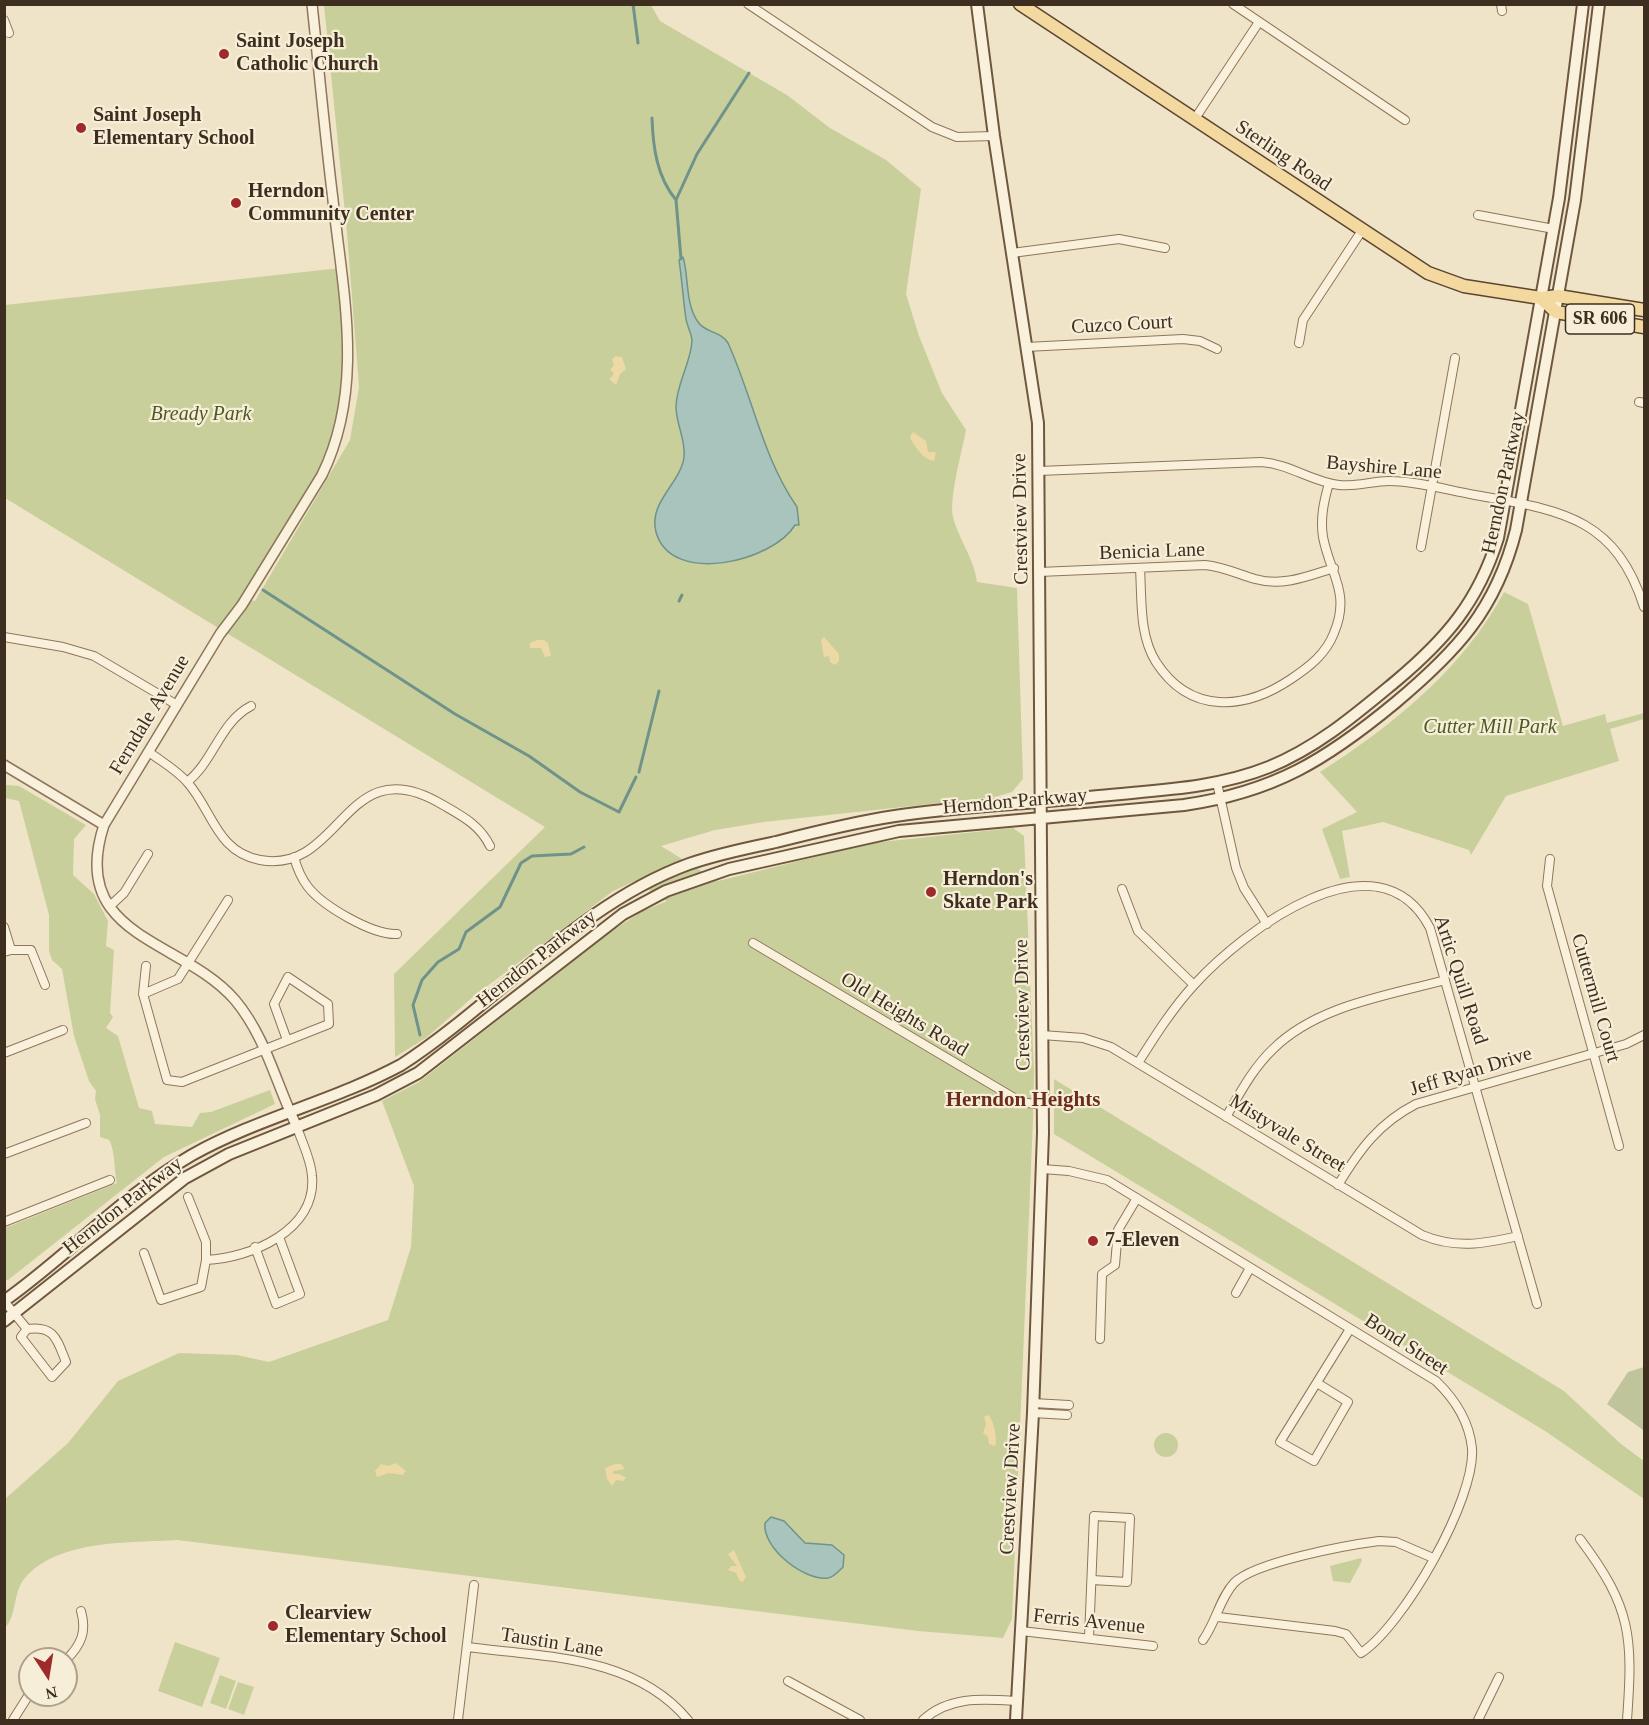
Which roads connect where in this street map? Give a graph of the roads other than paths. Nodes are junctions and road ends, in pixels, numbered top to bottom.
1 (312, 4) edge
2 (748, 4) edge
3 (977, 4) edge
4 (1020, 4) edge
5 (1233, 4) edge
6 (1583, 4) edge
7 (1599, 4) edge
8 (4, 20) edge
9 (1259, 22) junction
10 (9, 33) dead end
11 (1194, 120) junction
12 (1405, 120) dead end
13 (994, 136) junction
14 (1478, 215) dead end
15 (1554, 229) junction
16 (1361, 232) junction
17 (1165, 248) dead end
18 (1012, 253) junction
19 (1558, 296) junction
20 (1541, 298) junction
21 (1644, 310) edge
22 (1556, 312) junction
23 (1644, 327) edge
24 (1299, 343) dead end
25 (1026, 347) junction
26 (1217, 349) dead end
27 (1455, 358) dead end
28 (1039, 471) junction
29 (1329, 483) junction
30 (1431, 487) junction
31 (1505, 501) junction
32 (1520, 503) junction
33 (1421, 547) dead end
34 (1334, 568) junction
35 (1140, 569) junction
36 (1039, 572) junction
37 (1644, 606) edge
38 (4, 637) edge
39 (177, 705) junction
40 (251, 706) dead end
41 (148, 752) junction
42 (4, 765) edge
43 (187, 782) junction
44 (1217, 783) junction
45 (1220, 799) junction
46 (1039, 802) junction
47 (1039, 817) junction
48 (104, 825) junction
49 (490, 846) dead end
50 (148, 854) dead end
51 (294, 857) junction
52 (1550, 859) dead end
53 (1122, 889) dead end
54 (228, 900) dead end
55 (110, 906) junction
56 (1267, 924) junction
57 (4, 927) edge
58 (397, 934) dead end
59 (753, 943) dead end
60 (8, 951) edge
61 (190, 964) junction
62 (146, 966) dead end
63 (1445, 980) junction
64 (45, 985) dead end
65 (1194, 985) junction
66 (143, 994) junction
67 (63, 1030) dead end
68 (1042, 1035) junction
69 (1644, 1035) edge
70 (287, 1040) junction
71 (266, 1049) junction
72 (4, 1053) edge
73 (1593, 1053) junction
74 (1138, 1063) junction
75 (1475, 1086) junction
76 (1042, 1105) junction
77 (290, 1113) junction
78 (1226, 1117) junction
79 (86, 1123) dead end
80 (297, 1127) junction
81 (1619, 1146) dead end
82 (4, 1154) edge
83 (1042, 1169) junction
84 (110, 1180) dead end
85 (1338, 1185) junction
86 (188, 1197) dead end
87 (1137, 1198) junction
88 (4, 1222) edge
89 (1518, 1236) junction
90 (279, 1237) junction
91 (255, 1248) junction
92 (144, 1253) dead end
93 (206, 1260) junction
94 (1250, 1268) junction
95 (1236, 1293) dead end
96 (4, 1301) edge
97 (1537, 1304) dead end
98 (14, 1313) junction
99 (4, 1321) edge
100 (27, 1329) junction
101 (1350, 1329) junction
102 (1100, 1339) dead end
103 (1317, 1383) junction
104 (1069, 1405) dead end
105 (1033, 1408) junction
106 (1067, 1415) dead end
107 (1580, 1539) dead end
108 (1433, 1558) junction
109 (1092, 1580) junction
110 (474, 1585) dead end
111 (81, 1611) dead end
112 (1218, 1617) junction
113 (1021, 1631) junction
114 (1089, 1638) junction
115 (1203, 1640) dead end
116 (1153, 1646) dead end
117 (75, 1647) edge
118 (467, 1647) junction
119 (1499, 1677) dead end
120 (788, 1681) dead end
121 (1016, 1701) junction
122 (21, 1707) edge
123 (13, 1720) edge
124 (458, 1720) edge
125 (688, 1720) edge
126 (860, 1720) edge
127 (922, 1720) edge
128 (1016, 1720) edge
129 (1478, 1720) edge
130 (1627, 1720) edge

1 - 39 street, Ferndale Avenue
2 - 13 street
3 - 13 main road, Crestview Drive
4 - 11 main road, Sterling Road
5 - 9 street
6 - 15 main road, Herndon Parkway
7 - 19 main road, Herndon Parkway
8 - 10 street
9 - 11 street
9 - 12 street
11 - 16 main road, Sterling Road
13 - 18 main road, Crestview Drive
14 - 15 street
15 - 20 main road, Herndon Parkway
16 - 20 main road, Sterling Road
16 - 24 street
17 - 18 street
18 - 25 main road, Crestview Drive
19 - 20 main road, Sterling Road / SR 606
19 - 21 main road, Sterling Road / SR 606
19 - 22 main road, Herndon Parkway
20 - 22 main road, SR 606
20 - 31 main road, Herndon Parkway
22 - 23 main road, SR 606
22 - 32 main road, Herndon Parkway
25 - 26 street, Cuzco Court
25 - 28 main road, Crestview Drive
27 - 30 street
28 - 29 street, Bayshire Lane
28 - 36 main road, Crestview Drive
29 - 30 street, Bayshire Lane
29 - 34 street
30 - 31 street, Bayshire Lane
30 - 33 street
31 - 32 street, Bayshire Lane
31 - 44 main road, Herndon Parkway
32 - 37 street, Bayshire Lane
32 - 45 main road, Herndon Parkway
34 - 35 street, Benicia Lane
34 - 35 street
35 - 36 street, Benicia Lane
36 - 46 main road, Crestview Drive
38 - 39 street
39 - 41 street, Ferndale Avenue
40 - 43 street
41 - 43 street
41 - 48 street, Ferndale Avenue
42 - 48 street
43 - 51 street
44 - 45 street
44 - 46 main road, Herndon Parkway
45 - 47 main road, Herndon Parkway
45 - 56 street
46 - 47 main road, Crestview Drive
46 - 77 main road, Herndon Parkway
47 - 68 main road, Crestview Drive
47 - 80 main road, Herndon Parkway
48 - 55 street, Ferndale Avenue
49 - 51 street
50 - 55 street
51 - 58 street
52 - 73 street, Cuttermill Court
53 - 65 street
54 - 61 street
55 - 61 street, Ferndale Avenue
56 - 63 street, Artic Quill Road
56 - 65 street, Artic Quill Road
57 - 60 street
59 - 76 street, Old Heights Road
60 - 64 street
61 - 66 street
61 - 71 street, Ferndale Avenue
62 - 66 street
63 - 75 street, Artic Quill Road
63 - 78 street
65 - 74 street, Artic Quill Road
66 - 71 street
67 - 72 street
68 - 74 street, Mistyvale Street
68 - 76 main road, Crestview Drive
69 - 73 street, Jeff Ryan Drive
70 - 70 street
70 - 71 street
71 - 77 street, Ferndale Avenue
73 - 75 street, Jeff Ryan Drive
73 - 81 street, Cuttermill Court
74 - 78 street, Mistyvale Street
75 - 85 street, Jeff Ryan Drive
75 - 89 street, Artic Quill Road
76 - 83 main road, Crestview Drive
77 - 80 street, Ferndale Avenue
77 - 96 main road, Herndon Parkway
78 - 85 street, Mistyvale Street
79 - 82 street
80 - 90 street, Ferndale Avenue
80 - 98 main road, Herndon Parkway
83 - 87 street, Bond Street
83 - 105 main road, Crestview Drive
84 - 88 street
85 - 89 street, Mistyvale Street
86 - 93 street
87 - 94 street, Bond Street
87 - 102 street
89 - 97 street, Artic Quill Road
90 - 91 street, Ferndale Avenue
90 - 91 street
91 - 93 street, Ferndale Avenue
92 - 93 street
94 - 95 street
94 - 101 street, Bond Street
96 - 98 street
98 - 99 main road, Herndon Parkway
98 - 100 street
100 - 100 street
101 - 103 street
101 - 108 street, Bond Street
103 - 103 street
104 - 105 street
105 - 106 street
105 - 113 main road, Crestview Drive
107 - 130 street
108 - 112 street
108 - 112 street, Bond Street
109 - 109 street
109 - 114 street
110 - 118 street
111 - 117 street
112 - 115 street
113 - 114 street, Ferris Avenue
113 - 121 main road, Crestview Drive
114 - 116 street, Ferris Avenue
118 - 124 street
118 - 125 street, Taustin Lane
119 - 129 street
120 - 126 street
121 - 127 street
121 - 128 main road, Crestview Drive
122 - 123 street

